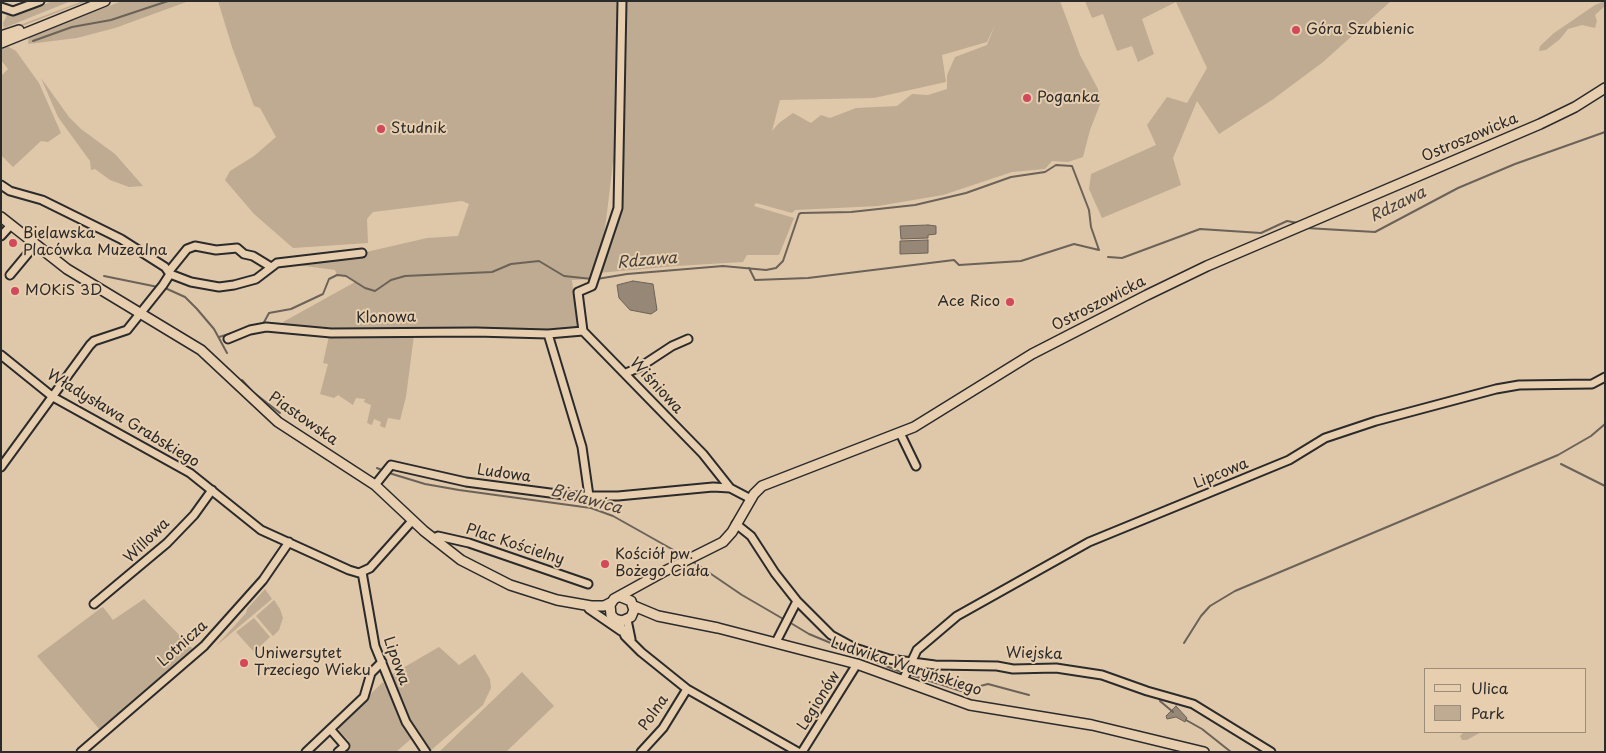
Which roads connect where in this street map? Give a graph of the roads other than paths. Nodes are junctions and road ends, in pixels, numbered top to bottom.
1 (40, 1) edge
2 (105, 1) edge
3 (622, 1) edge
4 (1, 7) edge
5 (41, 25) junction
6 (1, 36) edge
7 (1, 43) edge
8 (1605, 88) edge
9 (1, 185) edge
10 (1, 217) edge
11 (11, 226) junction
12 (1, 236) edge
13 (35, 245) junction
14 (362, 253) dead end
15 (271, 267) junction
16 (170, 274) junction
17 (10, 275) dead end
18 (140, 313) junction
19 (583, 332) junction
20 (548, 334) junction
21 (228, 339) dead end
22 (688, 339) dead end
23 (1, 356) edge
24 (626, 373) junction
25 (1605, 377) edge
26 (53, 397) junction
27 (900, 433) junction
28 (916, 466) dead end
29 (1, 467) edge
30 (375, 485) junction
31 (730, 488) junction
32 (212, 490) junction
33 (589, 496) junction
34 (751, 500) junction
35 (412, 521) junction
36 (736, 524) junction
37 (433, 539) junction
38 (289, 542) junction
39 (362, 572) junction
40 (588, 584) dead end
41 (639, 587) junction
42 (621, 597) junction
43 (796, 601) junction
44 (612, 602) junction
45 (94, 604) dead end
46 (575, 604) junction
47 (633, 605) junction
48 (589, 609) junction
49 (658, 616) junction
50 (622, 618) junction
51 (622, 631) junction
52 (632, 642) junction
53 (776, 642) junction
54 (910, 661) junction
55 (382, 662) junction
56 (857, 664) junction
57 (905, 675) junction
58 (687, 689) junction
59 (331, 730) junction
60 (81, 752) edge
61 (306, 752) edge
62 (338, 752) edge
63 (426, 752) edge
64 (641, 752) edge
65 (800, 752) edge
66 (1204, 752) edge
67 (1272, 752) edge

1 - 4 street
2 - 5 main road
3 - 19 street
5 - 6 main road
5 - 7 main road
8 - 27 main road, Ostroszowicka
9 - 16 street
10 - 11 main road, Piastowska
11 - 12 street
11 - 13 main road, Piastowska
13 - 17 street
13 - 18 main road, Piastowska
14 - 15 street
15 - 16 street
15 - 16 street
16 - 18 street
18 - 26 street
18 - 30 main road, Piastowska
19 - 20 street, Klonowa
19 - 24 street, Wiśniowa
20 - 21 street, Klonowa
20 - 33 street
22 - 24 street
23 - 26 street, Władysława Grabskiego
24 - 31 street, Wiśniowa
25 - 54 street, Lipcowa
26 - 29 street
26 - 32 street, Władysława Grabskiego
27 - 28 street
27 - 34 main road, Ostroszowicka
30 - 33 street, Ludowa
30 - 35 main road, Piastowska
31 - 33 street, Ludowa
31 - 34 street, Wiśniowa
32 - 38 street, Władysława Grabskiego
32 - 45 street, Willowa
34 - 36 main road, Ostroszowicka
35 - 37 main road, Piastowska
35 - 39 street
36 - 41 main road, Ostroszowicka
36 - 43 street, Wiejska
37 - 40 street, Plac Kościelny
37 - 46 main road, Piastowska
38 - 39 street, Władysława Grabskiego
38 - 60 street, Lotnicza
39 - 55 street, Lipowa
41 - 42 main road, Ostroszowicka
41 - 47 main road
42 - 44 main road, Ostroszowicka
42 - 47 main road, Ludwika Waryńskiego
43 - 53 street
43 - 54 street, Wiejska
44 - 46 main road, Piastowska
44 - 50 main road
46 - 48 main road, Piastowska
47 - 49 main road, Ludwika Waryńskiego
47 - 50 main road
48 - 50 main road, Piastowska
48 - 51 street, Piastowska
49 - 50 main road, Ludwika Waryńskiego
49 - 53 main road, Ludwika Waryńskiego
50 - 51 street
50 - 52 street
51 - 52 street
52 - 58 street
53 - 56 main road, Ludwika Waryńskiego
54 - 57 street, Lipcowa
54 - 67 street, Wiejska
55 - 59 street
55 - 63 street, Lipowa
56 - 57 main road, Ludwika Waryńskiego
56 - 65 street, Legionów
57 - 66 main road, Ludwika Waryńskiego
58 - 64 street, Polna
58 - 65 street
59 - 61 street
59 - 62 street

